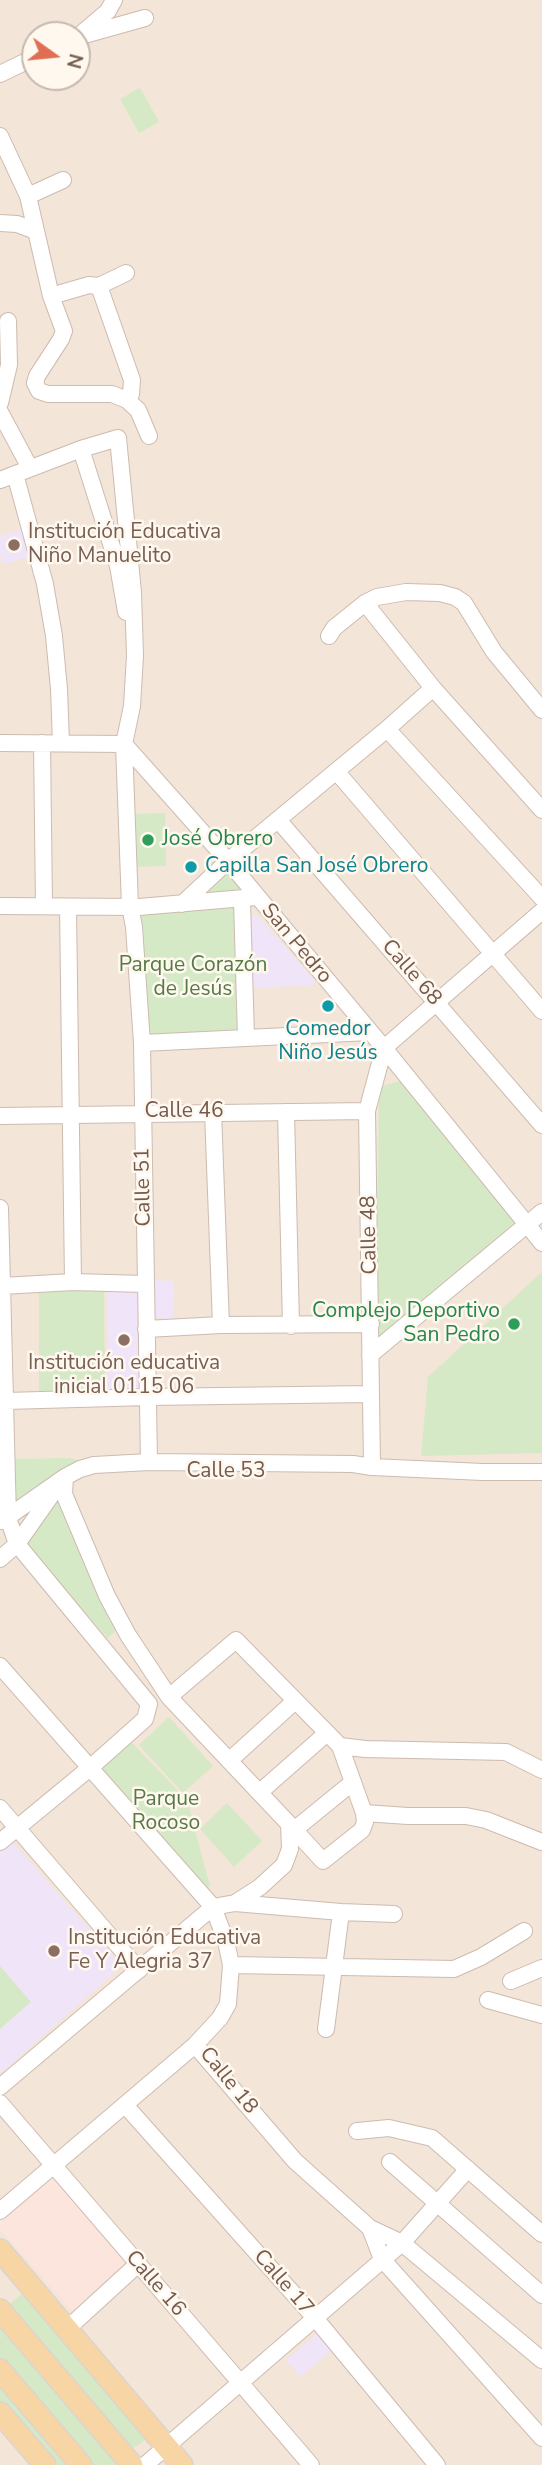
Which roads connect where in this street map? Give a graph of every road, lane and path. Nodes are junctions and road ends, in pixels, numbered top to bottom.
1 (114, 0) edge
2 (145, 18) dead end
3 (91, 24) edge
4 (91, 33) edge
5 (21, 64) edge
6 (0, 74) edge
7 (0, 136) edge
8 (63, 180) dead end
9 (28, 196) junction
10 (0, 223) edge
11 (36, 231) junction
12 (126, 273) dead end
13 (99, 286) junction
14 (51, 296) junction
15 (8, 321) dead end
16 (127, 400) junction
17 (0, 403) edge
18 (0, 412) edge
19 (149, 436) dead end
20 (81, 449) junction
21 (30, 468) junction
22 (7, 477) edge
23 (365, 603) junction
24 (329, 636) dead end
25 (135, 656) junction
26 (433, 688) junction
27 (542, 710) edge
28 (387, 729) junction
29 (0, 743) edge
30 (42, 743) junction
31 (61, 743) junction
32 (124, 744) junction
33 (336, 771) junction
34 (542, 810) edge
35 (279, 821) junction
36 (228, 861) junction
37 (249, 898) junction
38 (542, 898) edge
39 (182, 904) junction
40 (0, 906) edge
41 (44, 906) junction
42 (130, 906) junction
43 (68, 907) junction
44 (542, 911) edge
45 (493, 954) junction
46 (437, 1003) junction
47 (542, 1011) edge
48 (370, 1032) junction
49 (246, 1038) junction
50 (142, 1043) junction
51 (384, 1048) junction
52 (367, 1111) junction
53 (143, 1112) junction
54 (213, 1112) junction
55 (286, 1112) junction
56 (71, 1114) junction
57 (0, 1116) edge
58 (542, 1125) edge
59 (0, 1208) edge
60 (542, 1212) edge
61 (528, 1224) junction
62 (542, 1243) edge
63 (74, 1283) junction
64 (145, 1284) junction
65 (2, 1286) junction
66 (371, 1324) junction
67 (220, 1325) junction
68 (291, 1326) junction
69 (2, 1327) edge
70 (146, 1329) junction
71 (370, 1355) junction
72 (369, 1395) junction
73 (148, 1397) junction
74 (6, 1401) junction
75 (149, 1462) junction
76 (372, 1467) junction
77 (542, 1472) edge
78 (72, 1473) junction
79 (4, 1520) edge
80 (17, 1544) junction
81 (0, 1559) edge
82 (0, 1666) edge
83 (169, 1697) junction
84 (295, 1701) junction
85 (327, 1733) junction
86 (340, 1746) junction
87 (230, 1760) junction
88 (91, 1767) junction
89 (542, 1770) edge
90 (352, 1782) junction
91 (260, 1792) junction
92 (0, 1808) edge
93 (364, 1813) junction
94 (291, 1827) junction
95 (18, 1828) junction
96 (0, 1842) edge
97 (542, 1842) edge
98 (235, 1903) junction
99 (213, 1907) junction
100 (341, 1912) junction
101 (394, 1914) dead end
102 (524, 1931) dead end
103 (231, 1965) junction
104 (335, 1966) junction
105 (542, 1968) edge
106 (139, 1970) junction
107 (512, 1981) dead end
108 (488, 2000) dead end
109 (542, 2015) edge
110 (326, 2029) dead end
111 (195, 2045) junction
112 (0, 2087) edge
113 (0, 2103) edge
114 (125, 2105) junction
115 (357, 2131) dead end
116 (390, 2162) dead end
117 (52, 2165) junction
118 (468, 2169) junction
119 (435, 2204) junction
120 (0, 2211) edge
121 (370, 2228) junction
122 (542, 2234) edge
123 (402, 2243) junction
124 (0, 2250) edge
125 (382, 2259) junction
126 (138, 2264) junction
127 (542, 2295) edge
128 (0, 2310) edge
129 (314, 2318) junction
130 (67, 2329) junction
131 (542, 2360) edge
132 (0, 2370) edge
133 (240, 2382) junction
134 (0, 2413) edge
135 (542, 2438) edge
136 (166, 2446) junction
137 (46, 2465) edge
138 (81, 2465) edge
139 (132, 2465) edge
140 (145, 2465) edge
141 (183, 2465) edge
142 (312, 2465) edge
143 (437, 2465) edge

1 - 3 street
2 - 4 street
5 - 6 street
7 - 9 street
8 - 9 street
9 - 11 street
10 - 11 street
11 - 14 street
12 - 13 street
13 - 14 street
13 - 16 street
14 - 16 street
15 - 17 street
16 - 19 street
18 - 21 street
20 - 21 street
20 - 25 street
20 - 25 street
21 - 22 street
22 - 31 street
23 - 24 street
23 - 26 street
23 - 27 street
25 - 32 street, Calle 51
26 - 28 street
26 - 34 street
28 - 33 street
28 - 38 street
29 - 30 street
30 - 31 street
30 - 41 street
31 - 32 street
32 - 36 street, San Pedro
32 - 42 street, Calle 51
33 - 35 street
33 - 45 street
35 - 36 street
35 - 46 street, Calle 68
36 - 37 street, San Pedro
36 - 39 street
37 - 39 street
37 - 48 street, San Pedro
37 - 49 street
39 - 42 street
40 - 41 street
41 - 43 street
42 - 43 street
42 - 50 street, Calle 51
43 - 56 street
44 - 45 street
45 - 46 street
45 - 47 street
46 - 51 street
46 - 58 street, Calle 68
48 - 49 street
48 - 51 street, San Pedro
49 - 50 street
50 - 53 street, Calle 51
51 - 52 street, Calle 48
51 - 61 street, San Pedro
52 - 55 street, Calle 46
52 - 66 street, Calle 48
53 - 54 street, Calle 46
53 - 56 street, Calle 46
53 - 64 street, Calle 51
54 - 55 street, Calle 46
54 - 67 street
55 - 68 street
56 - 57 street, Calle 46
56 - 63 street
59 - 65 street
60 - 61 street
61 - 62 street, San Pedro
61 - 71 street
63 - 64 street
63 - 65 street
64 - 70 street, Calle 51
65 - 69 street
66 - 68 street
66 - 71 street, Calle 48
67 - 68 street
67 - 70 street
69 - 74 street
70 - 73 street, Calle 51
71 - 72 street, Calle 48
72 - 73 street
72 - 76 street, Calle 48
73 - 74 street
73 - 75 street, Calle 51
74 - 79 street
75 - 76 street, Calle 53
75 - 78 street, Calle 53
76 - 77 street, Calle 53
76 - 78 street, Calle 53
78 - 79 street, Calle 53
78 - 80 street
78 - 83 street
79 - 80 street
80 - 81 street
80 - 88 street
82 - 88 street, Calle 18
83 - 84 street
83 - 87 street
84 - 85 street
84 - 87 street
85 - 86 street
85 - 91 street
86 - 89 street
86 - 90 street
87 - 91 street
88 - 95 street
88 - 99 street, Calle 18
90 - 93 street
90 - 94 street
91 - 94 street
92 - 95 street
93 - 94 street
93 - 97 street
94 - 98 street
95 - 96 street
95 - 106 street
98 - 99 street
98 - 100 street
99 - 103 street, Calle 18
99 - 106 street
100 - 101 street
100 - 104 street
102 - 104 street
103 - 104 street
103 - 111 street, Calle 18
104 - 110 street
105 - 107 street
106 - 112 street
108 - 109 street
111 - 114 street
111 - 121 street, Calle 18
113 - 117 street, Calle 16
114 - 117 street
114 - 129 street, Calle 17
115 - 118 street
116 - 119 street
117 - 120 street
117 - 126 street, Calle 16
118 - 119 street
118 - 122 street
119 - 123 street
119 - 127 street
121 - 123 street
121 - 125 street, Calle 18
123 - 125 street
123 - 131 street
124 - 130 main road
125 - 129 street
125 - 135 street, Calle 18
126 - 130 street
126 - 133 street, Calle 16
128 - 139 main road
129 - 133 street
129 - 143 street, Calle 17
130 - 136 main road
132 - 138 main road
133 - 136 street
133 - 142 street, Calle 16
134 - 137 main road
136 - 140 street
136 - 141 main road

